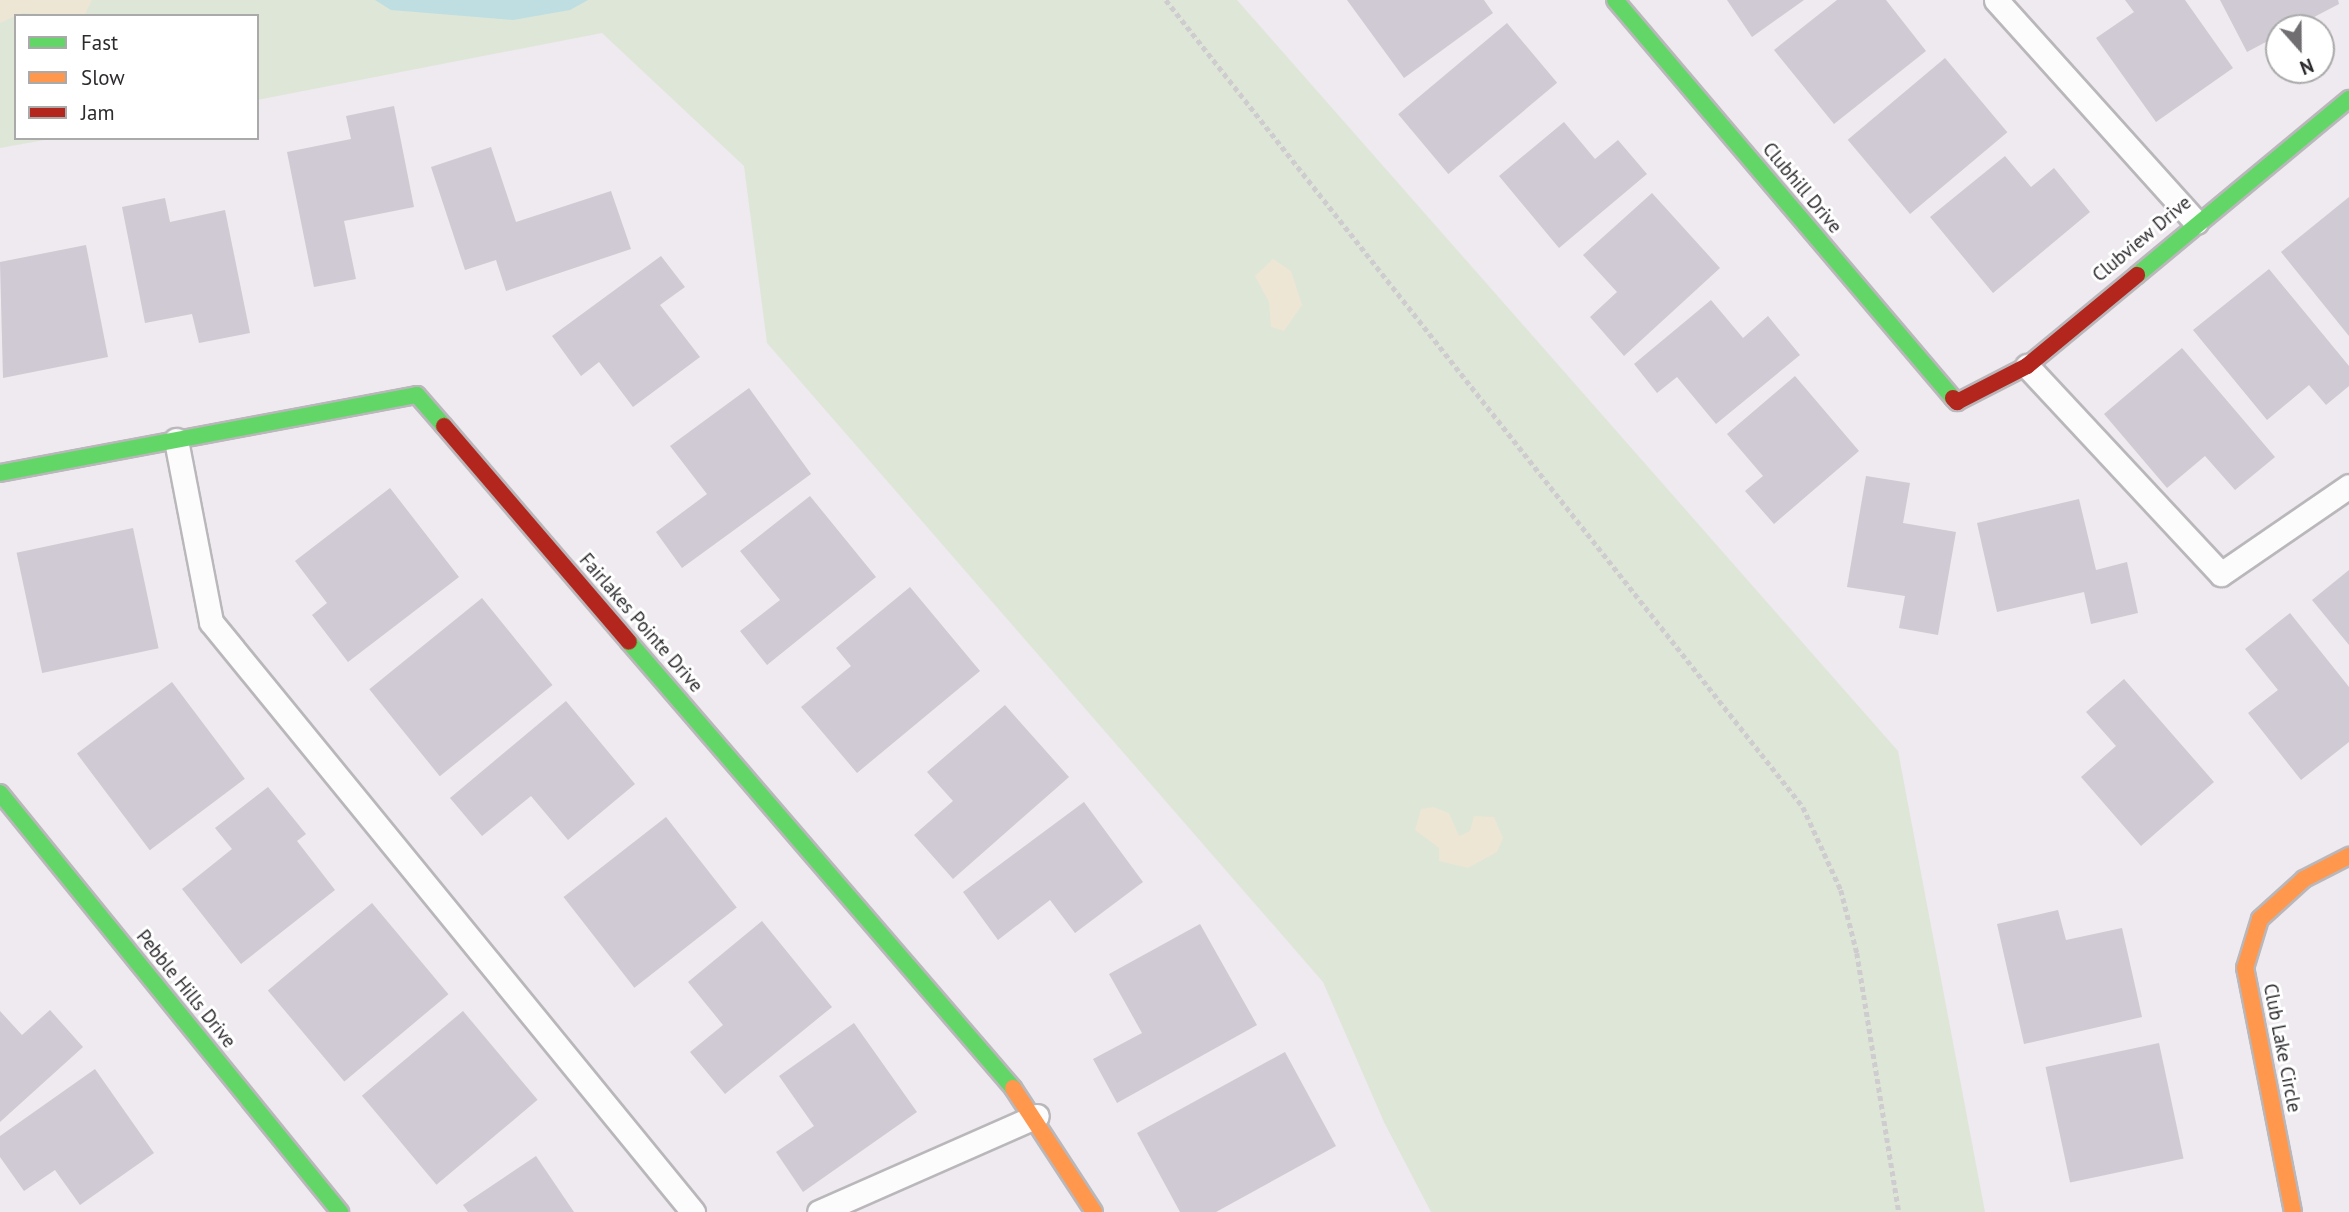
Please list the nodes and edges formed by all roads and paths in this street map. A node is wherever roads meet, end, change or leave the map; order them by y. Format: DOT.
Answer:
graph roads {
  1 [pos="1166,0"];
  2 [pos="1615,0"];
  3 [pos="1996,0"];
  4 [pos="2349,99"];
  5 [pos="2196,222"];
  6 [pos="2027,366"];
  7 [pos="1957,402"];
  8 [pos="176,440"];
  9 [pos="0,474"];
  10 [pos="2349,486"];
  11 [pos="0,793"];
  12 [pos="2349,856"];
  13 [pos="1037,1116"];
  14 [pos="340,1212"];
  15 [pos="693,1212"];
  16 [pos="819,1212"];
  17 [pos="1094,1212"];
  18 [pos="1899,1212"];
  19 [pos="2293,1212"];
  1 -- 18 [label="path"];
  2 -- 7 [label="street, Clubhill Drive"];
  3 -- 5 [label="lane"];
  4 -- 5 [label="street, Clubview Drive"];
  5 -- 6 [label="street, Clubview Drive"];
  6 -- 7 [label="street, Clubview Drive"];
  6 -- 10 [label="lane"];
  8 -- 9 [label="street, Fairlakes Pointe Drive"];
  8 -- 13 [label="street, Fairlakes Pointe Drive"];
  8 -- 15 [label="lane"];
  11 -- 14 [label="street, Pebble Hills Drive"];
  12 -- 19 [label="street, Club Lake Circle"];
  13 -- 16 [label="lane"];
  13 -- 17 [label="street, Fairlakes Pointe Drive"];
}
